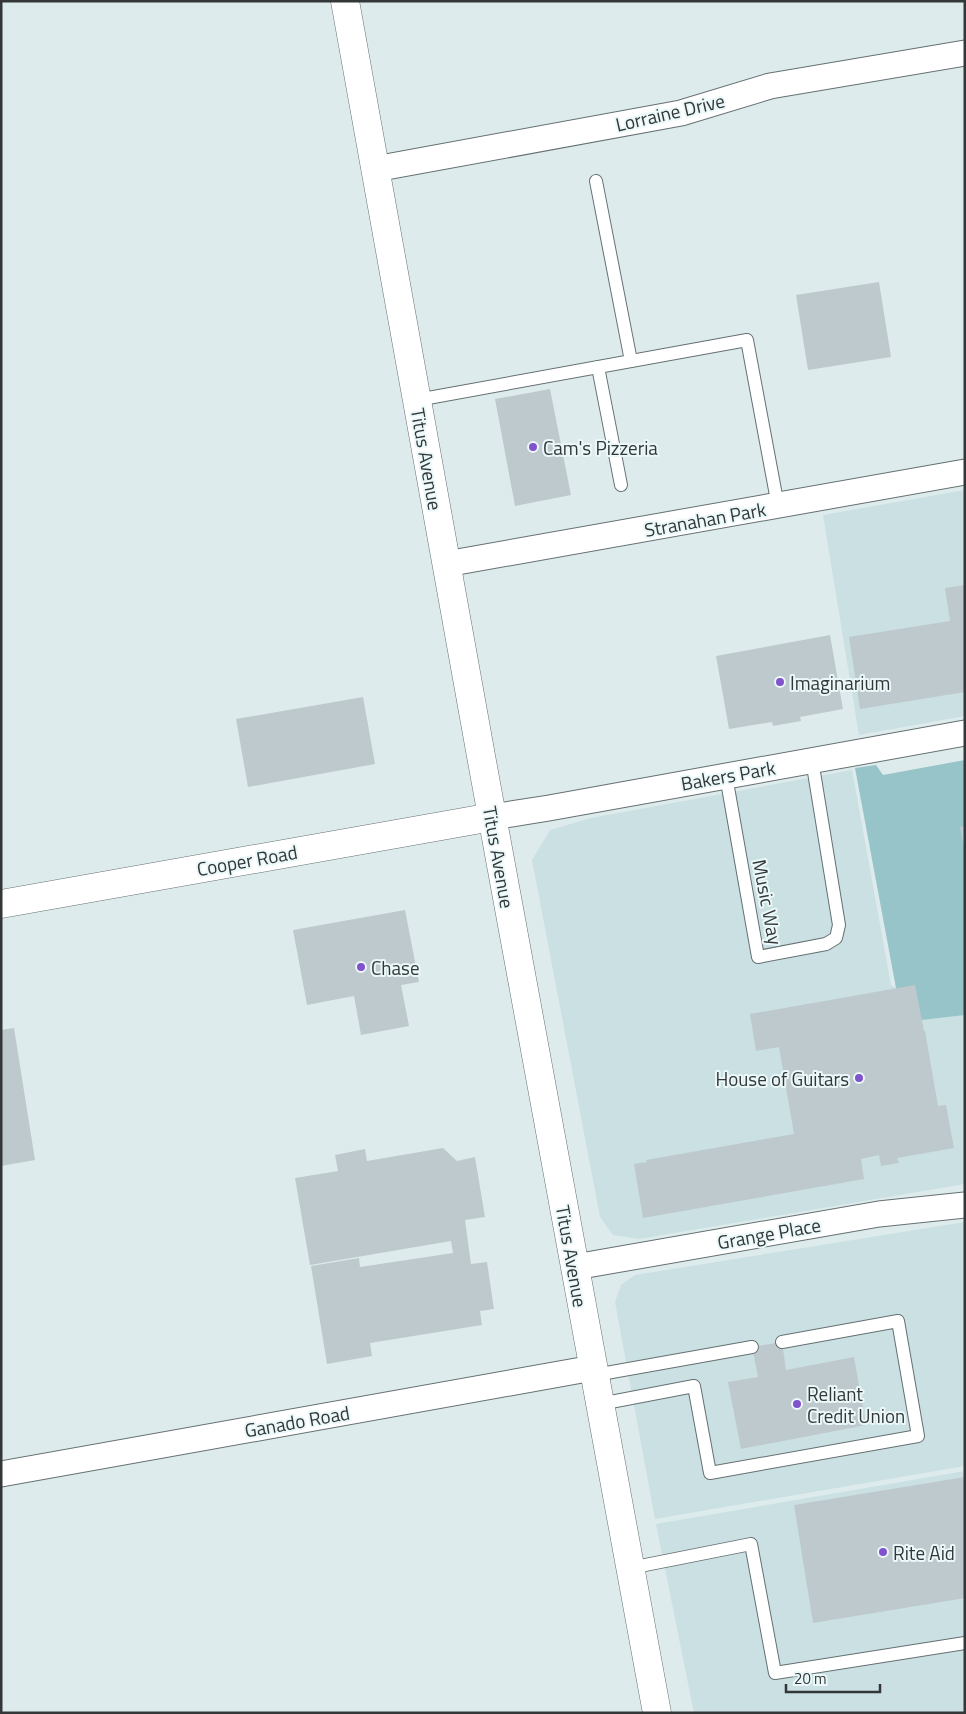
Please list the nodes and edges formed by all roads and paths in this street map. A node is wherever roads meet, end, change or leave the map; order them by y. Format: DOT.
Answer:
graph roads {
  1 [pos="345,1"];
  2 [pos="965,53"];
  3 [pos="375,169"];
  4 [pos="596,181"];
  5 [pos="631,361"];
  6 [pos="598,367"];
  7 [pos="417,400"];
  8 [pos="965,472"];
  9 [pos="621,485"];
  10 [pos="778,506"];
  11 [pos="446,564"];
  12 [pos="965,733"];
  13 [pos="812,760"];
  14 [pos="726,776"];
  15 [pos="492,817"];
  16 [pos="1,904"];
  17 [pos="965,1205"];
  18 [pos="575,1267"];
  19 [pos="782,1342"];
  20 [pos="752,1347"];
  21 [pos="594,1371"];
  22 [pos="600,1404"];
  23 [pos="1,1474"];
  24 [pos="630,1568"];
  25 [pos="965,1643"];
  26 [pos="657,1713"];
  1 -- 3 [label="main road, Titus Avenue"];
  2 -- 3 [label="street, Lorraine Drive"];
  3 -- 7 [label="main road, Titus Avenue"];
  4 -- 5 [label="lane"];
  5 -- 6 [label="lane"];
  5 -- 10 [label="lane"];
  6 -- 7 [label="lane"];
  6 -- 9 [label="lane"];
  7 -- 11 [label="main road, Titus Avenue"];
  8 -- 10 [label="street, Stranahan Park"];
  10 -- 11 [label="street, Stranahan Park"];
  11 -- 15 [label="main road, Titus Avenue"];
  12 -- 13 [label="street, Bakers Park"];
  13 -- 14 [label="street, Bakers Park"];
  13 -- 14 [label="lane, Music Way"];
  14 -- 15 [label="street, Bakers Park"];
  15 -- 16 [label="main road, Cooper Road"];
  15 -- 18 [label="main road, Titus Avenue"];
  17 -- 18 [label="street, Grange Place"];
  18 -- 21 [label="main road, Titus Avenue"];
  19 -- 22 [label="lane"];
  20 -- 21 [label="lane"];
  21 -- 22 [label="main road, Titus Avenue"];
  21 -- 23 [label="street, Ganado Road"];
  22 -- 24 [label="main road, Titus Avenue"];
  24 -- 25 [label="lane"];
  24 -- 26 [label="main road, Titus Avenue"];
}
